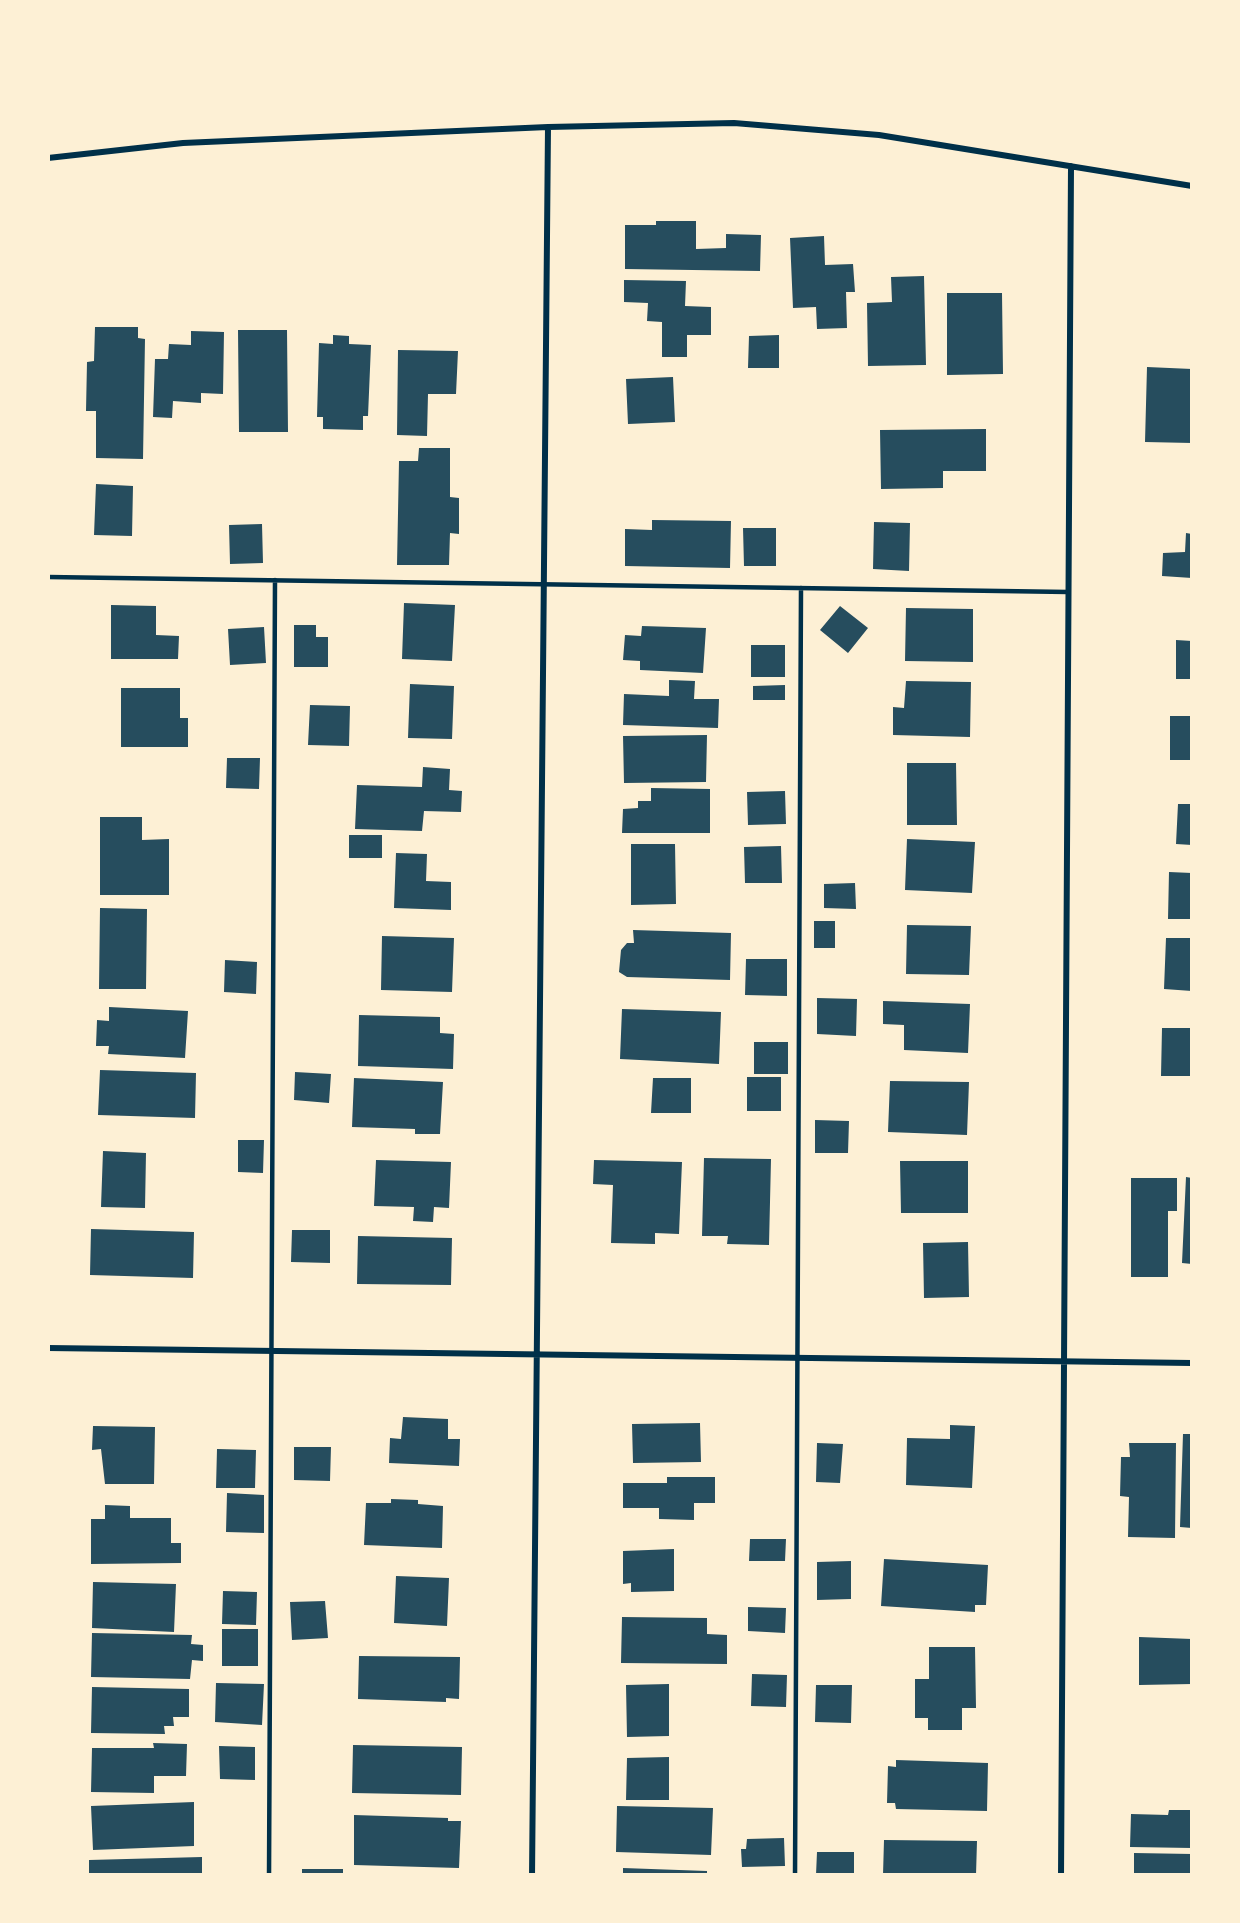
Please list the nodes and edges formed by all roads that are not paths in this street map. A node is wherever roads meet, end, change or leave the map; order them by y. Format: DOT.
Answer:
graph roads {
  1 [pos="548,128"];
  2 [pos="48,158"];
  3 [pos="1071,166"];
  4 [pos="1192,186"];
  5 [pos="48,577"];
  6 [pos="275,580"];
  7 [pos="543,584"];
  8 [pos="801,588"];
  9 [pos="1068,592"];
  10 [pos="48,1348"];
  11 [pos="272,1350"];
  12 [pos="535,1353"];
  13 [pos="798,1358"];
  14 [pos="1062,1362"];
  15 [pos="1192,1363"];
  16 [pos="269,1875"];
  17 [pos="532,1875"];
  18 [pos="795,1875"];
  19 [pos="1061,1875"];
  1 -- 2 [label="street"];
  1 -- 3 [label="street"];
  1 -- 7 [label="street"];
  3 -- 4 [label="street"];
  3 -- 9 [label="street"];
  5 -- 6 [label="lane"];
  6 -- 7 [label="lane"];
  6 -- 11 [label="lane"];
  7 -- 8 [label="lane"];
  7 -- 12 [label="street"];
  8 -- 9 [label="lane"];
  8 -- 13 [label="lane"];
  9 -- 14 [label="street"];
  10 -- 11 [label="street"];
  11 -- 12 [label="street"];
  11 -- 16 [label="lane"];
  12 -- 13 [label="street"];
  12 -- 17 [label="street"];
  13 -- 14 [label="street"];
  13 -- 18 [label="lane"];
  14 -- 15 [label="street"];
  14 -- 19 [label="street"];
}
